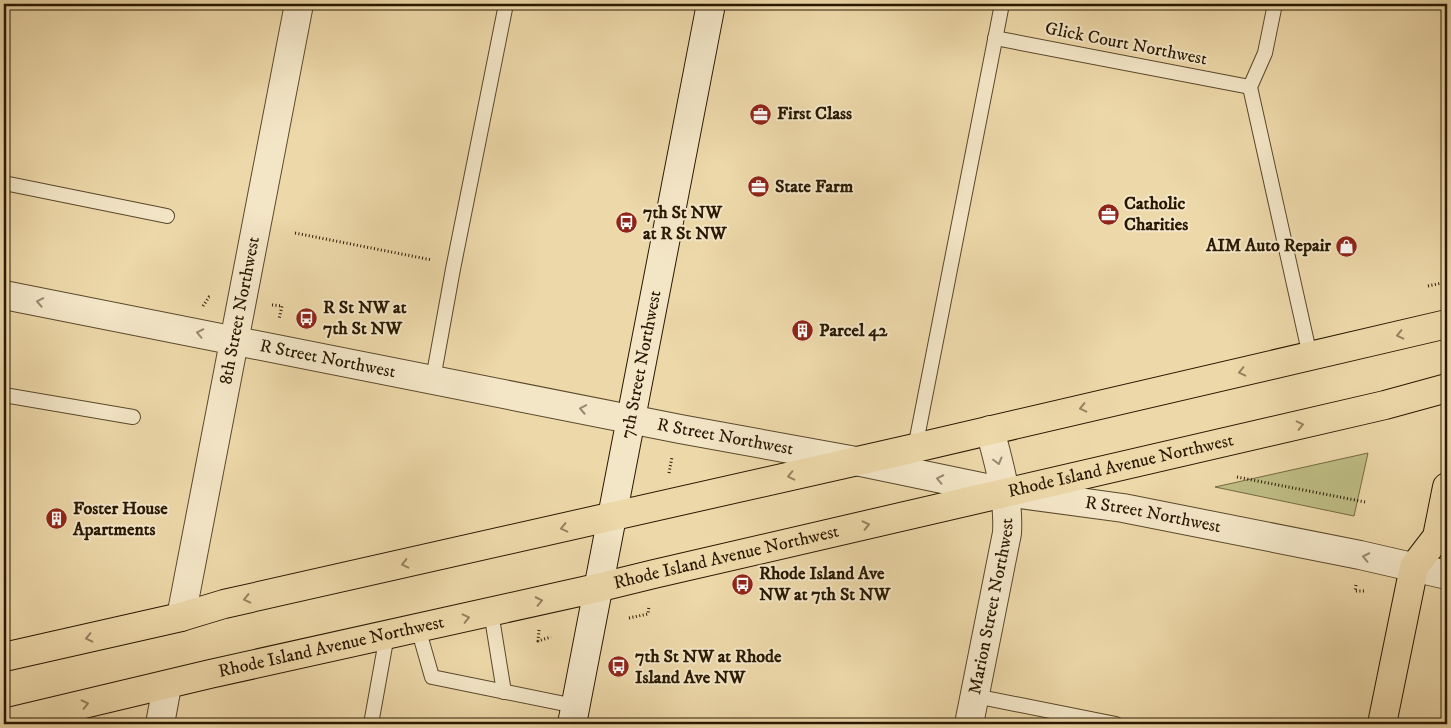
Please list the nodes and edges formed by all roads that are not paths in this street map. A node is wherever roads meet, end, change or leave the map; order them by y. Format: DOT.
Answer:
graph roads {
  1 [pos="299,4"];
  2 [pos="506,4"];
  3 [pos="711,4"];
  4 [pos="1002,4"];
  5 [pos="1275,4"];
  6 [pos="995,38"];
  7 [pos="1250,87"];
  8 [pos="4,183"];
  9 [pos="167,216"];
  10 [pos="4,295"];
  11 [pos="1447,324"];
  12 [pos="234,340"];
  13 [pos="1310,356"];
  14 [pos="434,380"];
  15 [pos="1447,388"];
  16 [pos="4,395"];
  17 [pos="133,416"];
  18 [pos="630,418"];
  19 [pos="990,430"];
  20 [pos="915,448"];
  21 [pos="856,461"];
  22 [pos="1447,487"];
  23 [pos="1005,492"];
  24 [pos="611,517"];
  25 [pos="1414,568"];
  26 [pos="1447,576"];
  27 [pos="597,588"];
  28 [pos="491,612"];
  29 [pos="181,617"];
  30 [pos="418,628"];
  31 [pos="388,635"];
  32 [pos="4,657"];
  33 [pos="167,686"];
  34 [pos="504,692"];
  35 [pos="975,696"];
  36 [pos="573,715"];
  37 [pos="4,723"];
  38 [pos="160,724"];
  39 [pos="371,724"];
  40 [pos="970,724"];
  41 [pos="1116,724"];
  42 [pos="1382,724"];
  1 -- 12 [label="street, 8th Street Northwest"];
  2 -- 14 [label="lane"];
  3 -- 18 [label="street, 7th Street Northwest"];
  4 -- 6 [label="lane"];
  5 -- 7 [label="lane"];
  6 -- 7 [label="lane, Glick Court Northwest"];
  6 -- 20 [label="lane"];
  7 -- 13 [label="lane"];
  8 -- 9 [label="lane"];
  12 -- 10 [label="street, R Street Northwest, one-way"];
  11 -- 13 [label="highway, one-way"];
  12 -- 14 [label="street, R Street Northwest"];
  12 -- 29 [label="street, 8th Street Northwest"];
  13 -- 19 [label="highway, one-way"];
  18 -- 14 [label="street, R Street Northwest, one-way"];
  23 -- 15 [label="highway, Rhode Island Avenue Northwest, one-way"];
  16 -- 17 [label="lane"];
  18 -- 21 [label="street, R Street Northwest"];
  18 -- 24 [label="street, 7th Street Northwest"];
  19 -- 20 [label="highway"];
  19 -- 23 [label="street, Marion Street Northwest, one-way"];
  20 -- 21 [label="highway"];
  23 -- 21 [label="street, R Street Northwest, one-way"];
  21 -- 24 [label="highway, one-way"];
  22 -- 25 [label="highway"];
  25 -- 23 [label="street, R Street Northwest, one-way"];
  27 -- 23 [label="highway, Rhode Island Avenue Northwest, one-way"];
  23 -- 35 [label="street, Marion Street Northwest"];
  24 -- 27 [label="street, 7th Street Northwest"];
  24 -- 29 [label="highway, one-way"];
  25 -- 26 [label="street, R Street Northwest"];
  25 -- 42 [label="highway"];
  28 -- 27 [label="highway, Rhode Island Avenue Northwest, one-way"];
  27 -- 36 [label="street, 7th Street Northwest"];
  30 -- 28 [label="highway, Rhode Island Avenue Northwest, one-way"];
  28 -- 34 [label="lane"];
  29 -- 32 [label="highway, one-way"];
  30 -- 31 [label="highway, Rhode Island Avenue Northwest"];
  30 -- 34 [label="lane"];
  31 -- 33 [label="highway, Rhode Island Avenue Northwest"];
  31 -- 39 [label="lane"];
  37 -- 33 [label="highway, Rhode Island Avenue Northwest, one-way"];
  33 -- 38 [label="street"];
  34 -- 36 [label="lane"];
  35 -- 40 [label="street, Marion Street Northwest"];
  35 -- 41 [label="lane"];
}
